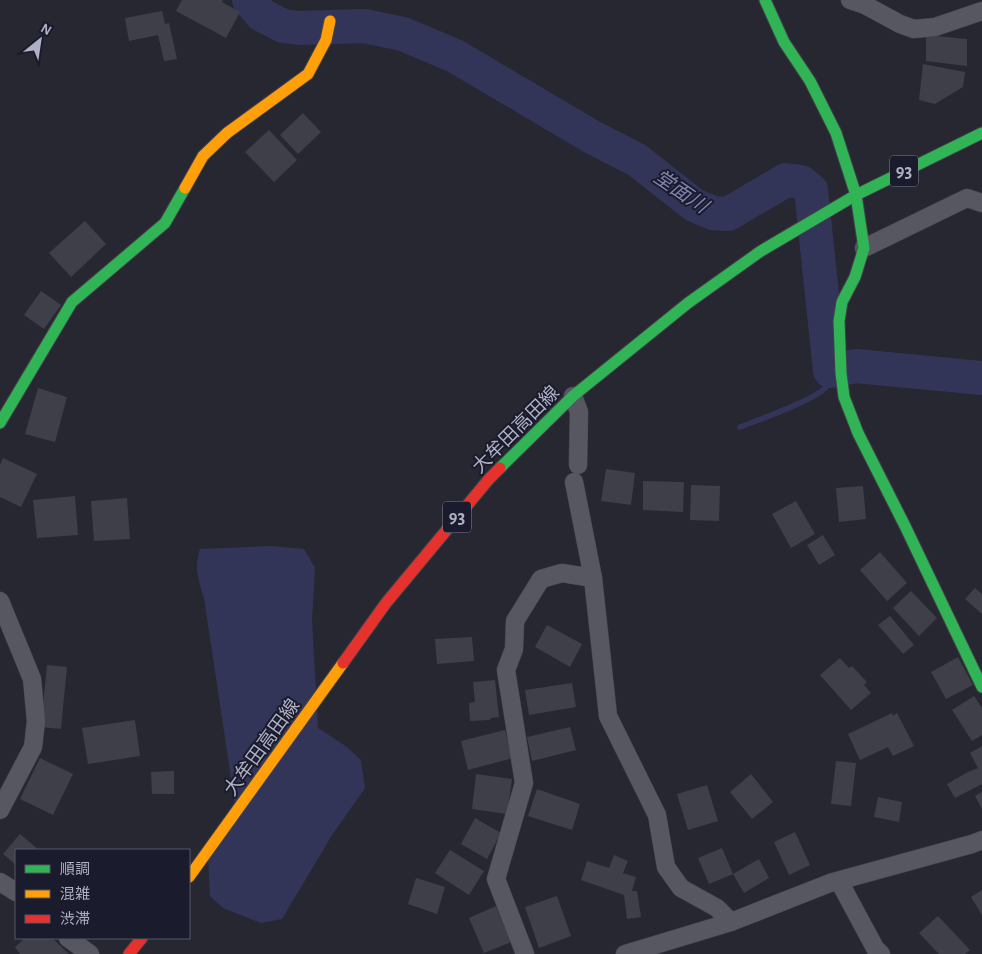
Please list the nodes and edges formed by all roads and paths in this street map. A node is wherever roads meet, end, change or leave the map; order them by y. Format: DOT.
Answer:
graph roads {
  1 [pos="765,0"];
  2 [pos="850,0"];
  3 [pos="982,11"];
  4 [pos="330,21"];
  5 [pos="982,133"];
  6 [pos="856,195"];
  7 [pos="982,203"];
  8 [pos="864,248"];
  9 [pos="573,396"];
  10 [pos="0,423"];
  11 [pos="593,578"];
  12 [pos="0,601"];
  13 [pos="982,687"];
  14 [pos="0,810"];
  15 [pos="982,840"];
  16 [pos="190,876"];
  17 [pos="839,881"];
  18 [pos="0,882"];
  19 [pos="15,891"];
  20 [pos="731,922"];
  21 [pos="69,939"];
  22 [pos="141,939"];
  23 [pos="90,954"];
  24 [pos="129,954"];
  25 [pos="525,954"];
  26 [pos="625,954"];
  27 [pos="881,954"];
  1 -- 6 [label="street"];
  2 -- 3 [label="street"];
  4 -- 10 [label="street"];
  5 -- 6 [label="street, 大牟田高田線 / 93"];
  6 -- 8 [label="street"];
  6 -- 9 [label="street, 大牟田高田線 / 93"];
  7 -- 8 [label="street"];
  8 -- 13 [label="street"];
  9 -- 11 [label="street"];
  9 -- 16 [label="street, 大牟田高田線 / 93"];
  11 -- 20 [label="street"];
  11 -- 25 [label="street"];
  12 -- 14 [label="street"];
  15 -- 17 [label="street"];
  17 -- 20 [label="street"];
  17 -- 27 [label="street"];
  18 -- 19 [label="street"];
  20 -- 26 [label="street"];
  21 -- 23 [label="street"];
  22 -- 24 [label="street"];
}
